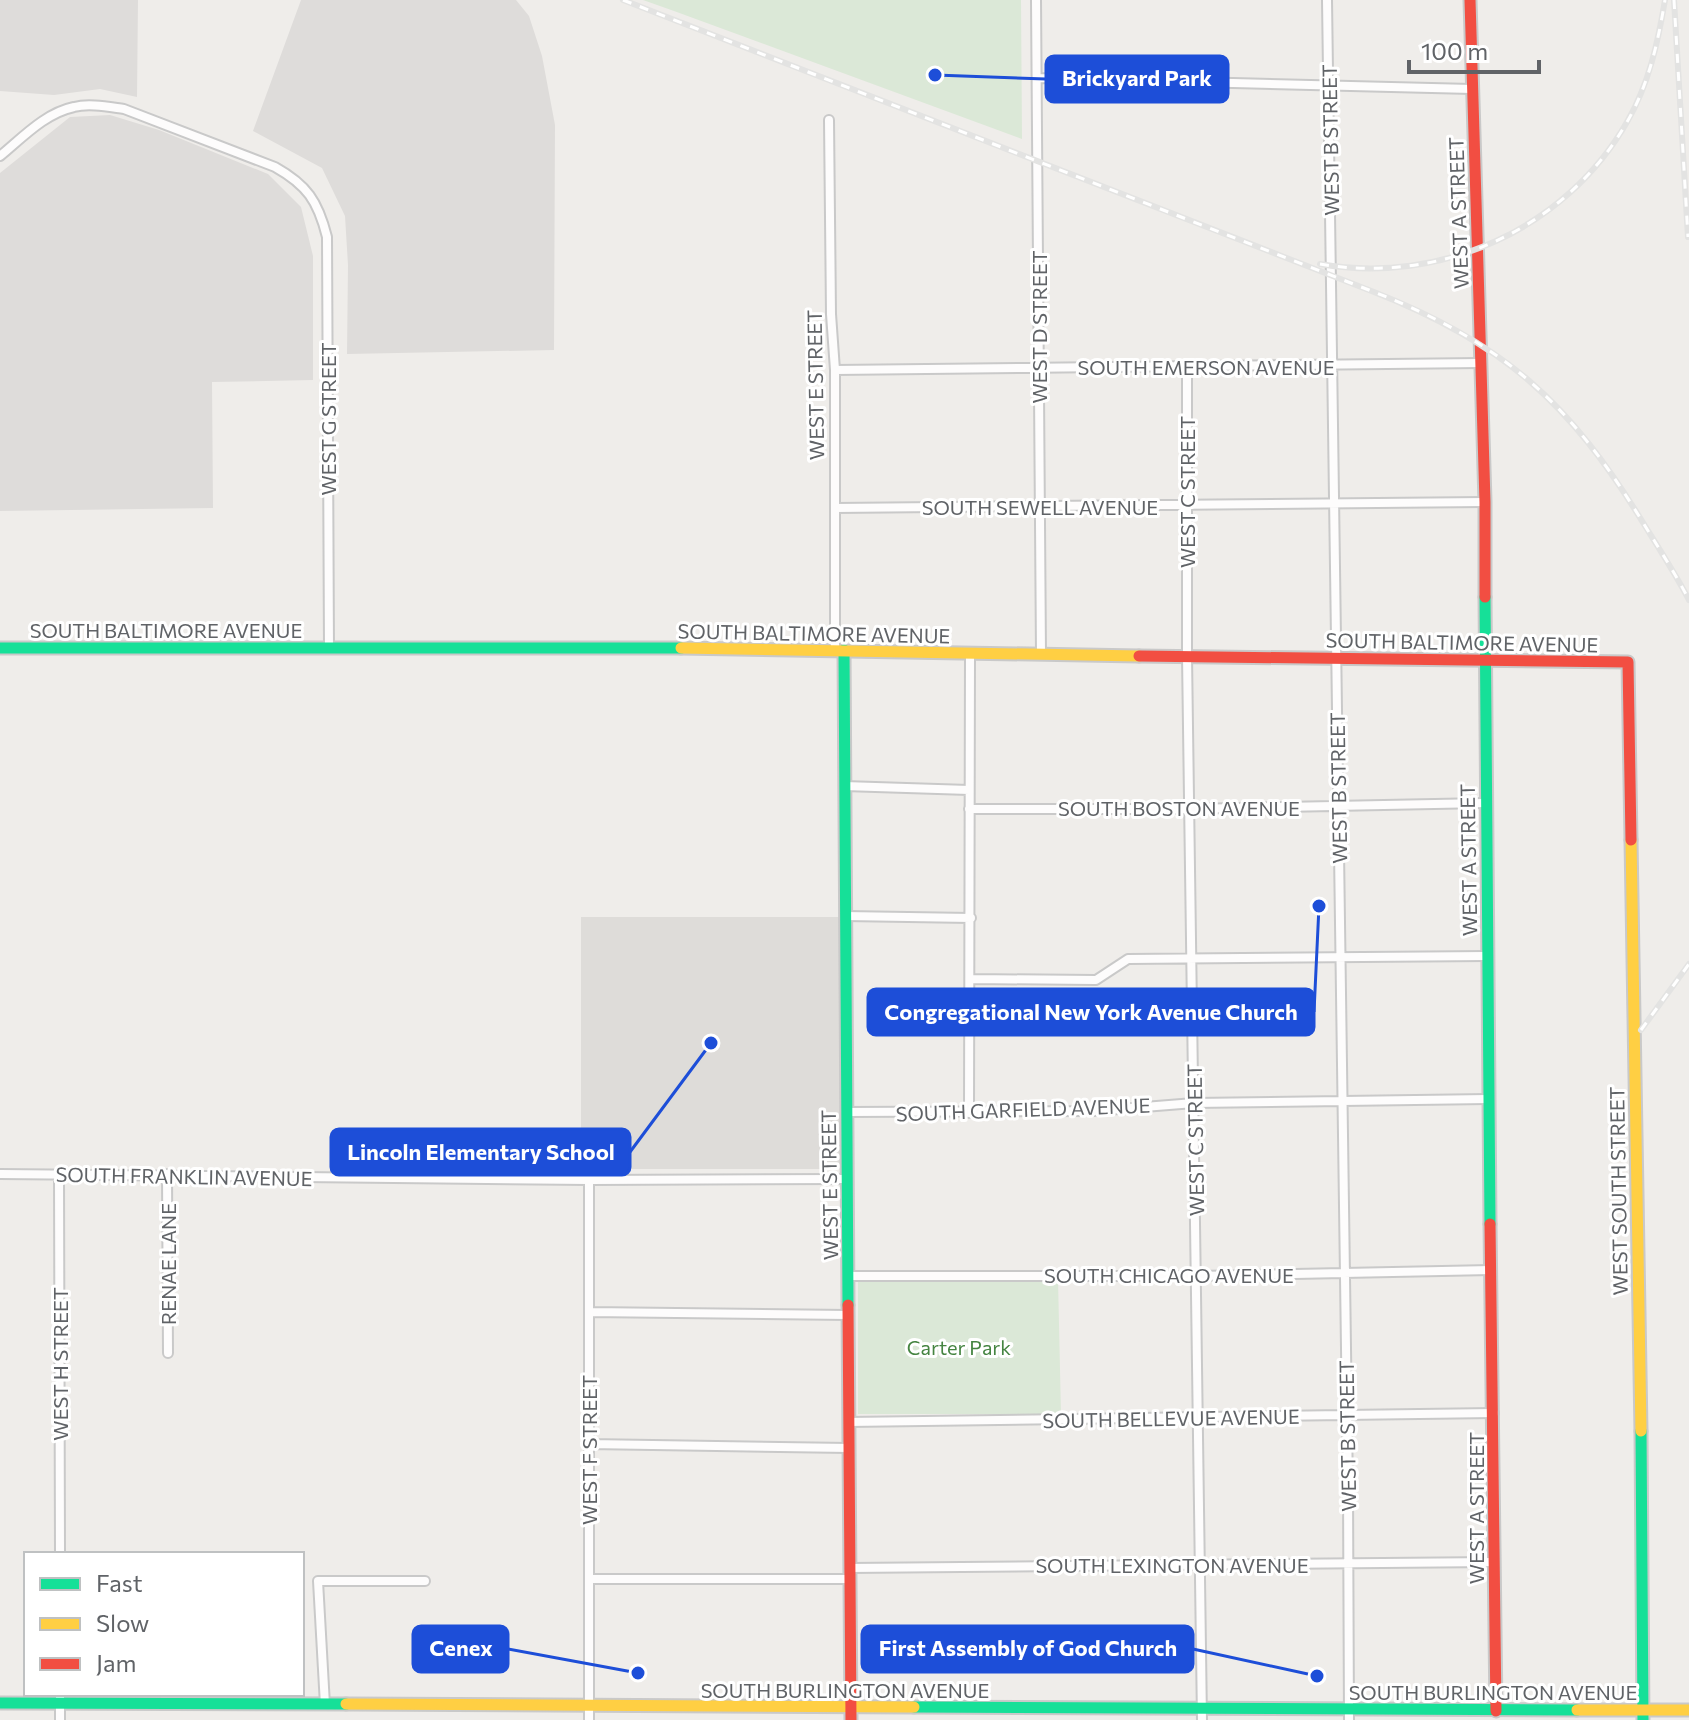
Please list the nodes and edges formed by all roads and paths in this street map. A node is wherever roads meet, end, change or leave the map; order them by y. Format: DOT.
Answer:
graph roads {
  1 [pos="1036,0"];
  2 [pos="1327,0"];
  3 [pos="1470,0"];
  4 [pos="1037,78"];
  5 [pos="1329,86"];
  6 [pos="1472,89"];
  7 [pos="829,120"];
  8 [pos="0,156"];
  9 [pos="1481,363"];
  10 [pos="1187,367"];
  11 [pos="1334,367"];
  12 [pos="1038,368"];
  13 [pos="835,370"];
  14 [pos="1485,502"];
  15 [pos="1335,505"];
  16 [pos="1041,507"];
  17 [pos="1187,507"];
  18 [pos="835,508"];
  19 [pos="0,648"];
  20 [pos="329,649"];
  21 [pos="840,650"];
  22 [pos="970,654"];
  23 [pos="1041,654"];
  24 [pos="1187,656"];
  25 [pos="1336,658"];
  26 [pos="1486,660"];
  27 [pos="1628,662"];
  28 [pos="844,786"];
  29 [pos="969,790"];
  30 [pos="1485,803"];
  31 [pos="1338,806"];
  32 [pos="969,809"];
  33 [pos="1190,809"];
  34 [pos="845,916"];
  35 [pos="971,918"];
  36 [pos="1339,956"];
  37 [pos="1487,956"];
  38 [pos="1192,957"];
  39 [pos="971,979"];
  40 [pos="1488,1099"];
  41 [pos="1342,1102"];
  42 [pos="1194,1103"];
  43 [pos="846,1112"];
  44 [pos="969,1113"];
  45 [pos="0,1174"];
  46 [pos="59,1174"];
  47 [pos="167,1174"];
  48 [pos="847,1179"];
  49 [pos="589,1180"];
  50 [pos="1491,1270"];
  51 [pos="1345,1273"];
  52 [pos="848,1276"];
  53 [pos="1197,1276"];
  54 [pos="589,1312"];
  55 [pos="848,1315"];
  56 [pos="168,1353"];
  57 [pos="1494,1413"];
  58 [pos="1347,1416"];
  59 [pos="1198,1419"];
  60 [pos="848,1422"];
  61 [pos="589,1444"];
  62 [pos="849,1448"];
  63 [pos="60,1552"];
  64 [pos="1495,1562"];
  65 [pos="1348,1564"];
  66 [pos="1199,1565"];
  67 [pos="849,1573"];
  68 [pos="589,1579"];
  69 [pos="425,1581"];
  70 [pos="60,1699"];
  71 [pos="0,1703"];
  72 [pos="325,1705"];
  73 [pos="589,1706"];
  74 [pos="1689,1710"];
  75 [pos="851,1714"];
  76 [pos="1056,1715"];
  77 [pos="1202,1715"];
  78 [pos="1349,1715"];
  79 [pos="1496,1715"];
  80 [pos="1643,1715"];
  81 [pos="60,1720"];
  82 [pos="589,1720"];
  1 -- 4 [label="street, WEST D STREET"];
  2 -- 5 [label="street, WEST B STREET"];
  3 -- 6 [label="main road, WEST A STREET"];
  4 -- 5 [label="street"];
  4 -- 12 [label="street, WEST D STREET"];
  5 -- 6 [label="street"];
  5 -- 11 [label="street, WEST B STREET"];
  6 -- 9 [label="main road, WEST A STREET"];
  7 -- 13 [label="street, WEST E STREET"];
  8 -- 20 [label="street, WEST G STREET"];
  9 -- 11 [label="street, SOUTH EMERSON AVENUE"];
  9 -- 14 [label="main road, WEST A STREET"];
  10 -- 11 [label="street, SOUTH EMERSON AVENUE"];
  10 -- 12 [label="street, SOUTH EMERSON AVENUE"];
  10 -- 17 [label="street, WEST C STREET"];
  11 -- 15 [label="street, WEST B STREET"];
  12 -- 13 [label="street, SOUTH EMERSON AVENUE"];
  12 -- 16 [label="street, WEST D STREET"];
  13 -- 18 [label="street, WEST E STREET"];
  14 -- 15 [label="street, SOUTH SEWELL AVENUE"];
  14 -- 26 [label="main road, WEST A STREET"];
  15 -- 17 [label="street, SOUTH SEWELL AVENUE"];
  15 -- 25 [label="street, WEST B STREET"];
  16 -- 17 [label="street, SOUTH SEWELL AVENUE"];
  16 -- 18 [label="street, SOUTH SEWELL AVENUE"];
  16 -- 23 [label="street, WEST D STREET"];
  17 -- 24 [label="street, WEST C STREET"];
  18 -- 21 [label="street, WEST E STREET"];
  19 -- 20 [label="main road, SOUTH BALTIMORE AVENUE"];
  20 -- 21 [label="main road, SOUTH BALTIMORE AVENUE"];
  21 -- 22 [label="main road, SOUTH BALTIMORE AVENUE"];
  21 -- 28 [label="main road, WEST E STREET"];
  22 -- 23 [label="main road, SOUTH BALTIMORE AVENUE"];
  22 -- 29 [label="street"];
  23 -- 24 [label="main road, SOUTH BALTIMORE AVENUE"];
  24 -- 25 [label="main road, SOUTH BALTIMORE AVENUE"];
  24 -- 33 [label="street, WEST C STREET"];
  25 -- 26 [label="main road, SOUTH BALTIMORE AVENUE"];
  25 -- 31 [label="street, WEST B STREET"];
  26 -- 27 [label="main road, SOUTH BALTIMORE AVENUE"];
  26 -- 30 [label="main road, WEST A STREET"];
  27 -- 80 [label="main road, WEST SOUTH STREET"];
  28 -- 29 [label="street"];
  28 -- 34 [label="main road, WEST E STREET"];
  29 -- 32 [label="street"];
  30 -- 31 [label="street, SOUTH BOSTON AVENUE"];
  30 -- 37 [label="main road, WEST A STREET"];
  31 -- 33 [label="street, SOUTH BOSTON AVENUE"];
  31 -- 36 [label="street, WEST B STREET"];
  32 -- 33 [label="street, SOUTH BOSTON AVENUE"];
  32 -- 35 [label="street"];
  33 -- 38 [label="street, WEST C STREET"];
  34 -- 35 [label="street"];
  34 -- 43 [label="main road, WEST E STREET"];
  35 -- 39 [label="street"];
  36 -- 37 [label="street"];
  36 -- 38 [label="street"];
  36 -- 41 [label="street, WEST B STREET"];
  37 -- 40 [label="main road, WEST A STREET"];
  38 -- 39 [label="street"];
  38 -- 42 [label="street, WEST C STREET"];
  39 -- 44 [label="street"];
  40 -- 41 [label="street, SOUTH GARFIELD AVENUE"];
  40 -- 50 [label="main road, WEST A STREET"];
  41 -- 42 [label="street, SOUTH GARFIELD AVENUE"];
  41 -- 51 [label="street, WEST B STREET"];
  42 -- 44 [label="street, SOUTH GARFIELD AVENUE"];
  42 -- 53 [label="street, WEST C STREET"];
  43 -- 44 [label="street, SOUTH GARFIELD AVENUE"];
  43 -- 48 [label="main road, WEST E STREET"];
  45 -- 46 [label="street, SOUTH FRANKLIN AVENUE"];
  46 -- 47 [label="street, SOUTH FRANKLIN AVENUE"];
  46 -- 63 [label="street, WEST H STREET"];
  47 -- 49 [label="street, SOUTH FRANKLIN AVENUE"];
  47 -- 56 [label="street, RENAE LANE"];
  48 -- 49 [label="street, SOUTH FRANKLIN AVENUE"];
  48 -- 52 [label="main road, WEST E STREET"];
  49 -- 54 [label="street, WEST F STREET"];
  50 -- 51 [label="street, SOUTH CHICAGO AVENUE"];
  50 -- 57 [label="main road, WEST A STREET"];
  51 -- 53 [label="street, SOUTH CHICAGO AVENUE"];
  51 -- 58 [label="street, WEST B STREET"];
  52 -- 53 [label="street, SOUTH CHICAGO AVENUE"];
  52 -- 55 [label="main road, WEST E STREET"];
  53 -- 59 [label="street, WEST C STREET"];
  54 -- 55 [label="street"];
  54 -- 61 [label="street, WEST F STREET"];
  55 -- 60 [label="main road, WEST E STREET"];
  57 -- 58 [label="street, SOUTH BELLEVUE AVENUE"];
  57 -- 64 [label="main road, WEST A STREET"];
  58 -- 59 [label="street, SOUTH BELLEVUE AVENUE"];
  58 -- 65 [label="street, WEST B STREET"];
  59 -- 60 [label="street, SOUTH BELLEVUE AVENUE"];
  59 -- 66 [label="street, WEST C STREET"];
  60 -- 62 [label="main road, WEST E STREET"];
  61 -- 62 [label="street"];
  61 -- 68 [label="street, WEST F STREET"];
  62 -- 67 [label="main road, WEST E STREET"];
  64 -- 65 [label="street, SOUTH LEXINGTON AVENUE"];
  64 -- 79 [label="main road, WEST A STREET"];
  65 -- 66 [label="street, SOUTH LEXINGTON AVENUE"];
  65 -- 78 [label="street, WEST B STREET"];
  66 -- 67 [label="street, SOUTH LEXINGTON AVENUE"];
  66 -- 77 [label="street, WEST C STREET"];
  67 -- 68 [label="street, SOUTH LEXINGTON AVENUE"];
  67 -- 75 [label="main road, WEST E STREET"];
  68 -- 73 [label="street, WEST F STREET"];
  69 -- 72 [label="street"];
  70 -- 71 [label="main road, SOUTH BURLINGTON AVENUE"];
  70 -- 72 [label="main road, SOUTH BURLINGTON AVENUE"];
  70 -- 81 [label="street"];
  72 -- 73 [label="main road, SOUTH BURLINGTON AVENUE"];
  73 -- 75 [label="main road, SOUTH BURLINGTON AVENUE"];
  73 -- 82 [label="street, WEST F STREET"];
  74 -- 80 [label="main road, SOUTH BURLINGTON AVENUE"];
  75 -- 76 [label="main road, SOUTH BURLINGTON AVENUE"];
  76 -- 77 [label="main road, SOUTH BURLINGTON AVENUE"];
  77 -- 78 [label="main road, SOUTH BURLINGTON AVENUE"];
  78 -- 79 [label="main road, SOUTH BURLINGTON AVENUE"];
  79 -- 80 [label="main road, SOUTH BURLINGTON AVENUE"];
}
